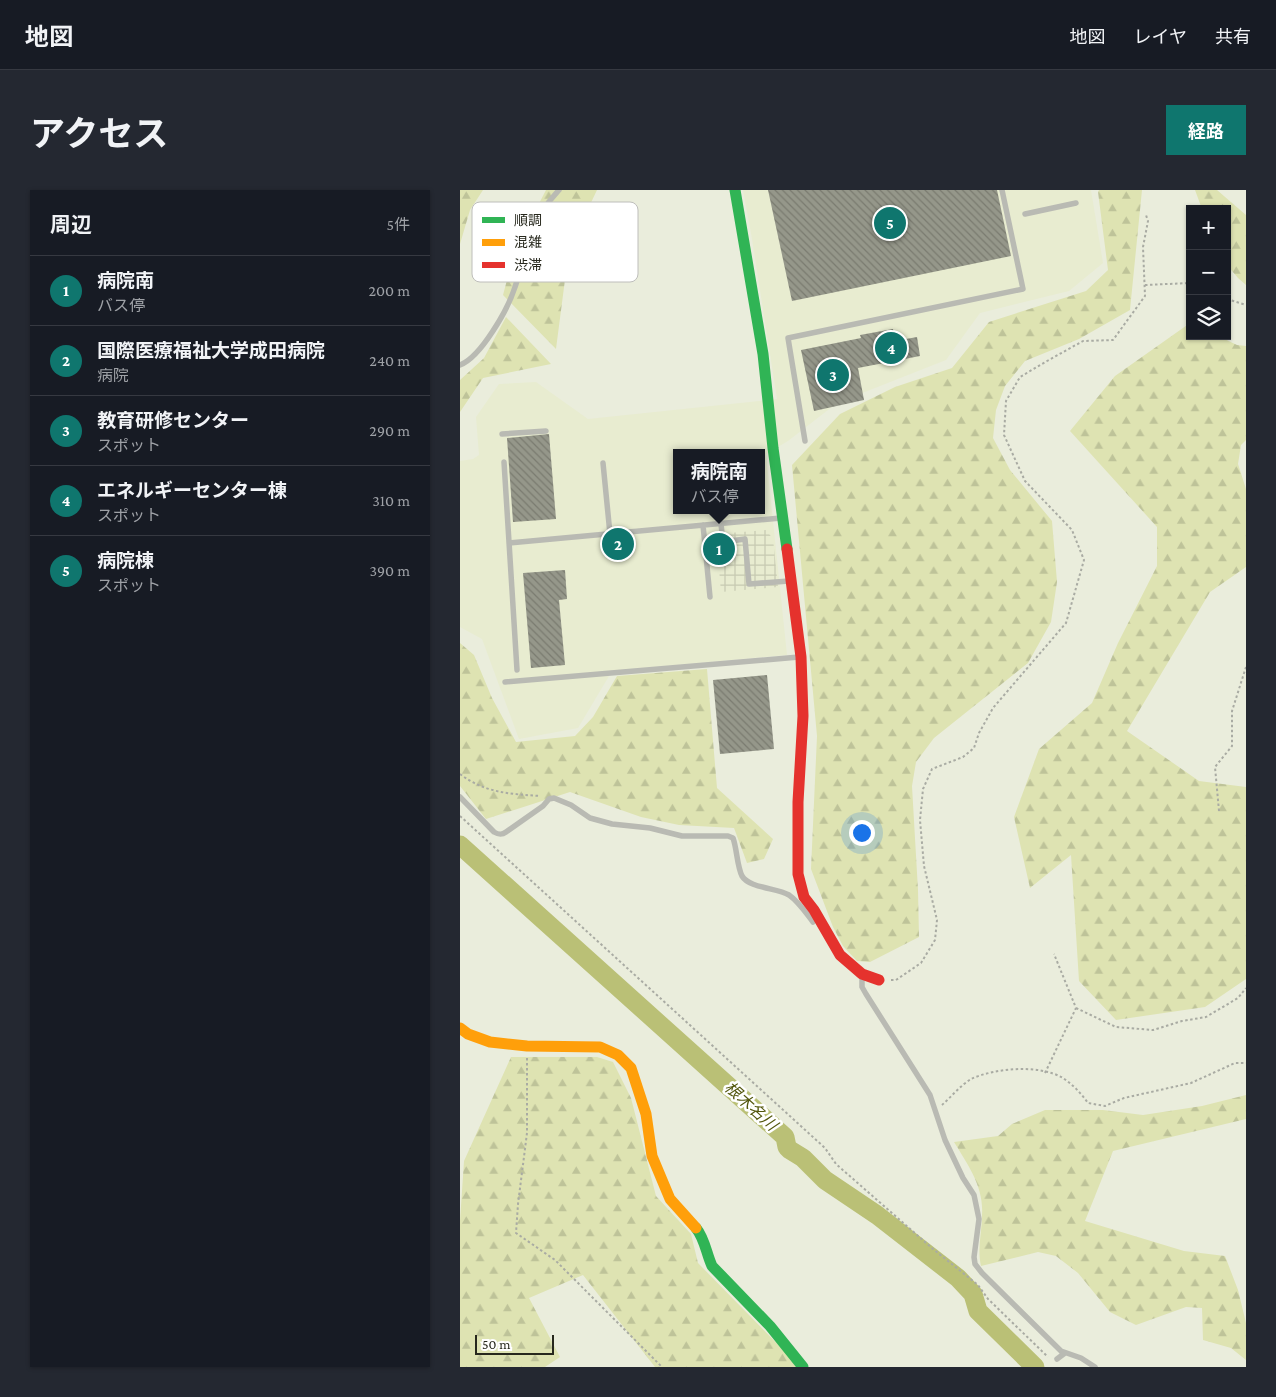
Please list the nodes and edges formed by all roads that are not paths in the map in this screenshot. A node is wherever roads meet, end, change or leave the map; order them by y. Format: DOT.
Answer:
graph roads {
  1 [pos="559,190"];
  2 [pos="735,190"];
  3 [pos="1002,190"];
  4 [pos="549,202"];
  5 [pos="1076,203"];
  6 [pos="1025,214"];
  7 [pos="516,282"];
  8 [pos="460,365"];
  9 [pos="546,431"];
  10 [pos="502,434"];
  11 [pos="805,441"];
  12 [pos="504,462"];
  13 [pos="603,463"];
  14 [pos="783,518"];
  15 [pos="721,524"];
  16 [pos="703,525"];
  17 [pos="610,534"];
  18 [pos="509,543"];
  19 [pos="791,580"];
  20 [pos="710,597"];
  21 [pos="802,657"];
  22 [pos="517,670"];
  23 [pos="505,682"];
  24 [pos="460,797"];
  25 [pos="840,955"];
  26 [pos="862,974"];
  27 [pos="879,980"];
  28 [pos="460,1028"];
  29 [pos="803,1367"];
  30 [pos="1095,1367"];
  1 -- 4 [label="lane"];
  2 -- 14 [label="street"];
  3 -- 11 [label="lane"];
  5 -- 6 [label="lane"];
  7 -- 8 [label="lane"];
  9 -- 10 [label="lane"];
  12 -- 18 [label="lane"];
  13 -- 17 [label="lane"];
  14 -- 15 [label="lane"];
  14 -- 19 [label="street"];
  15 -- 16 [label="lane"];
  15 -- 19 [label="lane"];
  16 -- 17 [label="lane"];
  16 -- 20 [label="lane"];
  17 -- 18 [label="lane"];
  18 -- 22 [label="lane"];
  19 -- 21 [label="street"];
  21 -- 23 [label="lane"];
  21 -- 25 [label="street"];
  24 -- 25 [label="lane"];
  25 -- 26 [label="street"];
  26 -- 27 [label="street"];
  26 -- 30 [label="lane"];
  28 -- 29 [label="street"];
}
